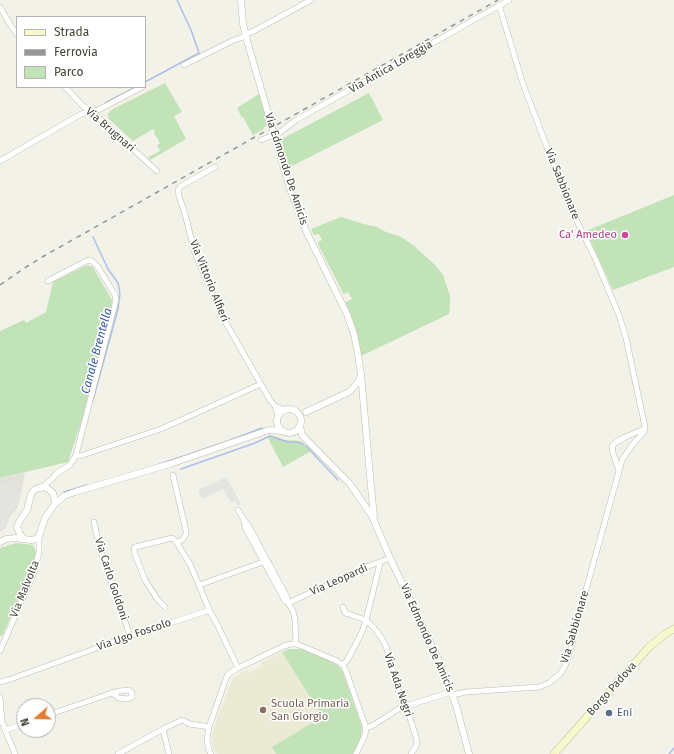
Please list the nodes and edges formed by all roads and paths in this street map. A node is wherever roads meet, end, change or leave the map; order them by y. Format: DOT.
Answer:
graph roads {
  1 [pos="240,0"];
  2 [pos="311,0"];
  3 [pos="509,0"];
  4 [pos="499,5"];
  5 [pos="0,8"];
  6 [pos="16,33"];
  7 [pos="246,35"];
  8 [pos="184,65"];
  9 [pos="66,88"];
  10 [pos="141,88"];
  11 [pos="91,111"];
  12 [pos="275,135"];
  13 [pos="261,140"];
  14 [pos="0,161"];
  15 [pos="216,167"];
  16 [pos="157,171"];
  17 [pos="48,281"];
  18 [pos="360,366"];
  19 [pos="261,384"];
  20 [pos="350,391"];
  21 [pos="333,399"];
  22 [pos="364,399"];
  23 [pos="275,406"];
  24 [pos="285,410"];
  25 [pos="296,412"];
  26 [pos="306,412"];
  27 [pos="277,418"];
  28 [pos="301,424"];
  29 [pos="644,429"];
  30 [pos="269,430"];
  31 [pos="281,431"];
  32 [pos="291,433"];
  33 [pos="302,435"];
  34 [pos="76,455"];
  35 [pos="619,471"];
  36 [pos="173,475"];
  37 [pos="51,480"];
  38 [pos="371,487"];
  39 [pos="41,488"];
  40 [pos="53,493"];
  41 [pos="64,496"];
  42 [pos="359,496"];
  43 [pos="54,505"];
  44 [pos="238,510"];
  45 [pos="94,522"];
  46 [pos="376,525"];
  47 [pos="17,528"];
  48 [pos="39,536"];
  49 [pos="26,539"];
  50 [pos="3,540"];
  51 [pos="177,543"];
  52 [pos="39,549"];
  53 [pos="390,558"];
  54 [pos="266,561"];
  55 [pos="380,562"];
  56 [pos="200,585"];
  57 [pos="288,603"];
  58 [pos="165,607"];
  59 [pos="343,607"];
  60 [pos="210,612"];
  61 [pos="366,620"];
  62 [pos="674,629"];
  63 [pos="130,636"];
  64 [pos="296,644"];
  65 [pos="0,651"];
  66 [pos="343,665"];
  67 [pos="238,668"];
  68 [pos="0,682"];
  69 [pos="452,693"];
  70 [pos="112,694"];
  71 [pos="0,697"];
  72 [pos="406,706"];
  73 [pos="56,712"];
  74 [pos="16,726"];
  75 [pos="209,726"];
  76 [pos="3,728"];
  77 [pos="365,728"];
  78 [pos="163,729"];
  79 [pos="15,754"];
  80 [pos="118,754"];
  81 [pos="169,754"];
  82 [pos="211,754"];
  83 [pos="356,754"];
  84 [pos="412,754"];
  85 [pos="469,754"];
  86 [pos="554,754"];
  1 -- 7 [label="street, Via Edmondo De Amicis"];
  2 -- 7 [label="street"];
  3 -- 4 [label="street, Via Antica Loreggia"];
  4 -- 12 [label="street, Via Antica Loreggia"];
  4 -- 29 [label="street, Via Sabbionare"];
  5 -- 6 [label="street"];
  7 -- 8 [label="street"];
  7 -- 12 [label="street, Via Edmondo De Amicis"];
  9 -- 11 [label="street, Via Brugnari"];
  10 -- 11 [label="street"];
  11 -- 14 [label="street"];
  11 -- 16 [label="street, Via Brugnari"];
  12 -- 13 [label="street"];
  12 -- 18 [label="street, Via Edmondo De Amicis"];
  15 -- 19 [label="street, Via Vittorio Alfieri"];
  17 -- 34 [label="street"];
  18 -- 20 [label="street"];
  18 -- 21 [label="street"];
  18 -- 22 [label="street, Via Edmondo De Amicis"];
  19 -- 23 [label="street, Via Vittorio Alfieri"];
  19 -- 34 [label="street"];
  20 -- 21 [label="street"];
  20 -- 22 [label="street"];
  21 -- 26 [label="street"];
  22 -- 38 [label="street, Via Edmondo De Amicis"];
  23 -- 24 [label="street"];
  23 -- 27 [label="street, Via Vittorio Alfieri"];
  24 -- 25 [label="street"];
  24 -- 27 [label="street"];
  25 -- 26 [label="street"];
  25 -- 28 [label="street"];
  26 -- 28 [label="street"];
  27 -- 30 [label="street"];
  27 -- 31 [label="street"];
  28 -- 32 [label="street"];
  28 -- 33 [label="street"];
  29 -- 35 [label="street, Via Sabbionare"];
  29 -- 35 [label="street"];
  30 -- 31 [label="street"];
  30 -- 41 [label="street"];
  31 -- 32 [label="street"];
  32 -- 33 [label="street"];
  33 -- 42 [label="street"];
  34 -- 37 [label="street"];
  35 -- 69 [label="street, Via Sabbionare"];
  36 -- 51 [label="street"];
  37 -- 39 [label="street"];
  37 -- 40 [label="street"];
  38 -- 42 [label="street"];
  38 -- 46 [label="street, Via Edmondo De Amicis"];
  39 -- 40 [label="street"];
  39 -- 47 [label="street"];
  40 -- 41 [label="street"];
  40 -- 43 [label="street"];
  41 -- 43 [label="street"];
  42 -- 46 [label="street, Via Edmondo De Amicis"];
  43 -- 48 [label="street"];
  44 -- 54 [label="street"];
  45 -- 63 [label="street, Via Carlo Goldoni"];
  46 -- 53 [label="street, Via Edmondo De Amicis"];
  47 -- 49 [label="street"];
  47 -- 50 [label="street"];
  48 -- 49 [label="street"];
  48 -- 52 [label="street, Via Malvolta"];
  49 -- 50 [label="street"];
  49 -- 52 [label="street, Via Malvolta"];
  51 -- 56 [label="street"];
  51 -- 58 [label="street"];
  52 -- 65 [label="street, Via Malvolta"];
  53 -- 55 [label="street, Via Leopardi"];
  53 -- 69 [label="street, Via Edmondo De Amicis"];
  54 -- 56 [label="street"];
  54 -- 57 [label="street"];
  55 -- 57 [label="street, Via Leopardi"];
  55 -- 61 [label="street"];
  56 -- 60 [label="street"];
  57 -- 64 [label="street"];
  59 -- 61 [label="street"];
  60 -- 63 [label="street, Via Ugo Foscolo"];
  60 -- 67 [label="street"];
  61 -- 66 [label="street"];
  61 -- 72 [label="street, Via Ada Negri"];
  62 -- 86 [label="main road, Borgo Padova"];
  63 -- 68 [label="street, Via Ugo Foscolo"];
  64 -- 66 [label="street"];
  64 -- 67 [label="street"];
  66 -- 77 [label="street"];
  67 -- 75 [label="street"];
  69 -- 72 [label="street, Via Sabbionare"];
  69 -- 85 [label="street, Via Edmondo De Amicis"];
  70 -- 73 [label="street"];
  71 -- 76 [label="street"];
  72 -- 77 [label="street, Via Sabbionare"];
  72 -- 84 [label="street, Via Ada Negri"];
  74 -- 76 [label="street"];
  75 -- 78 [label="street"];
  75 -- 82 [label="street"];
  76 -- 79 [label="street"];
  77 -- 83 [label="street"];
  78 -- 80 [label="street"];
  78 -- 81 [label="street"];
}
